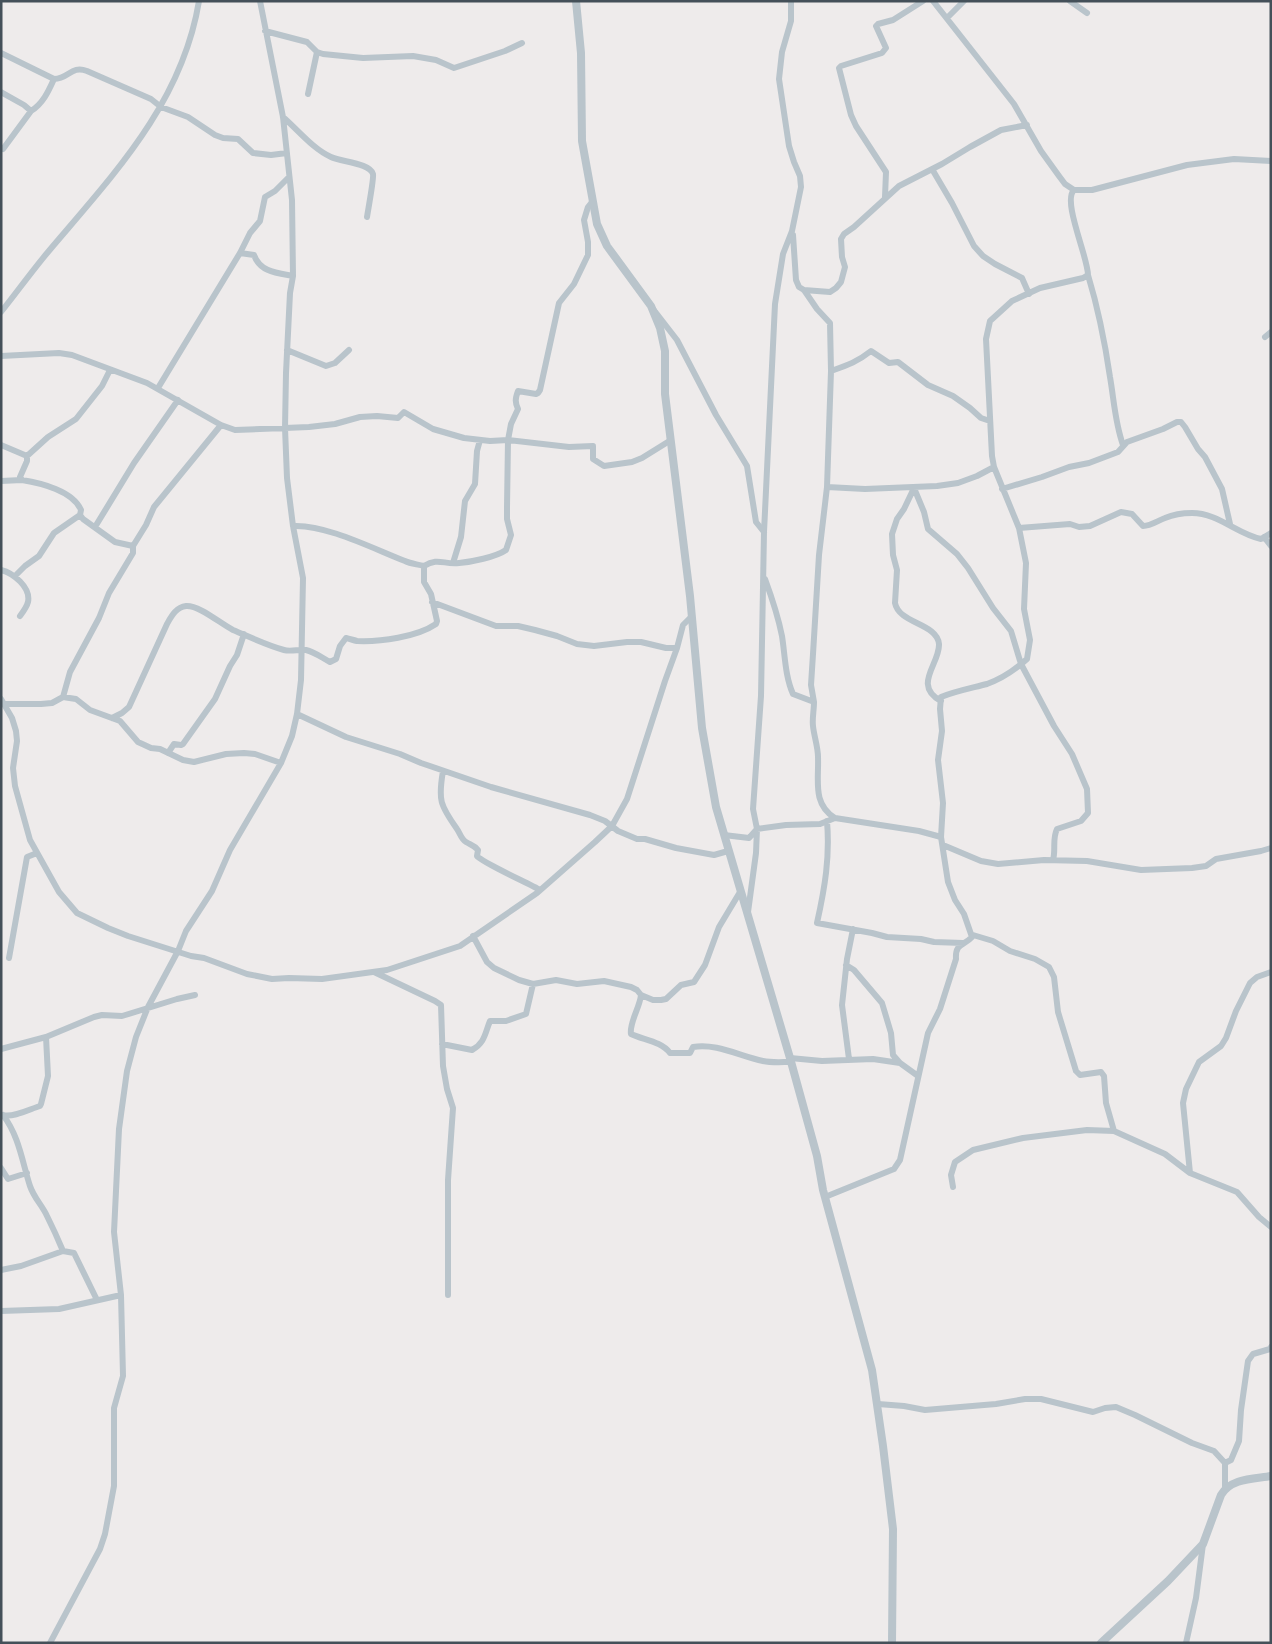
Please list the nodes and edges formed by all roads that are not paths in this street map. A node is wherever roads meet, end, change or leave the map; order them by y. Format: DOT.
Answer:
graph roads {
  1 [pos="199,1"];
  2 [pos="260,1"];
  3 [pos="576,1"];
  4 [pos="791,1"];
  5 [pos="923,1"];
  6 [pos="933,1"];
  7 [pos="964,1"];
  8 [pos="1070,1"];
  9 [pos="1087,13"];
  10 [pos="946,18"];
  11 [pos="265,32"];
  12 [pos="522,43"];
  13 [pos="317,52"];
  14 [pos="1,53"];
  15 [pos="54,79"];
  16 [pos="1,92"];
  17 [pos="308,94"];
  18 [pos="161,107"];
  19 [pos="32,111"];
  20 [pos="283,117"];
  21 [pos="1026,125"];
  22 [pos="3,148"];
  23 [pos="287,153"];
  24 [pos="1271,161"];
  25 [pos="932,169"];
  26 [pos="290,178"];
  27 [pos="1074,190"];
  28 [pos="885,197"];
  29 [pos="592,202"];
  30 [pos="368,217"];
  31 [pos="792,231"];
  32 [pos="240,253"];
  33 [pos="1088,275"];
  34 [pos="293,276"];
  35 [pos="804,290"];
  36 [pos="1029,294"];
  37 [pos="651,306"];
  38 [pos="1,312"];
  39 [pos="288,350"];
  40 [pos="349,350"];
  41 [pos="1,356"];
  42 [pos="110,370"];
  43 [pos="831,371"];
  44 [pos="158,388"];
  45 [pos="178,400"];
  46 [pos="990,421"];
  47 [pos="221,425"];
  48 [pos="285,428"];
  49 [pos="480,440"];
  50 [pos="508,440"];
  51 [pos="671,440"];
  52 [pos="1,445"];
  53 [pos="1123,445"];
  54 [pos="26,456"];
  55 [pos="994,467"];
  56 [pos="22,480"];
  57 [pos="1,481"];
  58 [pos="828,487"];
  59 [pos="914,488"];
  60 [pos="1002,488"];
  61 [pos="80,515"];
  62 [pos="1230,524"];
  63 [pos="292,526"];
  64 [pos="96,527"];
  65 [pos="1019,528"];
  66 [pos="764,532"];
  67 [pos="1271,532"];
  68 [pos="1264,538"];
  69 [pos="133,546"];
  70 [pos="1271,546"];
  71 [pos="453,563"];
  72 [pos="424,566"];
  73 [pos="1,570"];
  74 [pos="15,576"];
  75 [pos="764,578"];
  76 [pos="432,602"];
  77 [pos="20,616"];
  78 [pos="692,616"];
  79 [pos="244,634"];
  80 [pos="678,648"];
  81 [pos="301,651"];
  82 [pos="1021,664"];
  83 [pos="64,697"];
  84 [pos="941,701"];
  85 [pos="2,702"];
  86 [pos="814,702"];
  87 [pos="297,714"];
  88 [pos="112,718"];
  89 [pos="168,753"];
  90 [pos="281,762"];
  91 [pos="443,771"];
  92 [pos="835,818"];
  93 [pos="827,821"];
  94 [pos="612,826"];
  95 [pos="757,829"];
  96 [pos="724,835"];
  97 [pos="941,837"];
  98 [pos="943,845"];
  99 [pos="1271,848"];
  100 [pos="728,851"];
  101 [pos="37,853"];
  102 [pos="1053,860"];
  103 [pos="540,890"];
  104 [pos="740,892"];
  105 [pos="747,916"];
  106 [pos="853,930"];
  107 [pos="973,935"];
  108 [pos="473,936"];
  109 [pos="965,943"];
  110 [pos="178,951"];
  111 [pos="9,958"];
  112 [pos="846,966"];
  113 [pos="373,972"];
  114 [pos="1271,972"];
  115 [pos="533,984"];
  116 [pos="195,995"];
  117 [pos="641,995"];
  118 [pos="148,1007"];
  119 [pos="46,1037"];
  120 [pos="442,1044"];
  121 [pos="1,1048"];
  122 [pos="849,1059"];
  123 [pos="790,1060"];
  124 [pos="900,1063"];
  125 [pos="918,1076"];
  126 [pos="2,1115"];
  127 [pos="1114,1131"];
  128 [pos="1,1168"];
  129 [pos="27,1173"];
  130 [pos="1190,1173"];
  131 [pos="953,1187"];
  132 [pos="825,1197"];
  133 [pos="1271,1226"];
  134 [pos="63,1251"];
  135 [pos="1,1270"];
  136 [pos="121,1295"];
  137 [pos="448,1295"];
  138 [pos="97,1300"];
  139 [pos="1,1311"];
  140 [pos="1271,1346"];
  141 [pos="878,1404"];
  142 [pos="1224,1463"];
  143 [pos="1271,1476"];
  144 [pos="1226,1488"];
  145 [pos="1203,1544"];
  146 [pos="50,1643"];
  147 [pos="892,1643"];
  148 [pos="1101,1643"];
  149 [pos="1186,1643"];
  1 -- 18 [label="street"];
  2 -- 11 [label="street"];
  3 -- 29 [label="street"];
  4 -- 31 [label="street"];
  5 -- 28 [label="street"];
  6 -- 10 [label="street"];
  7 -- 10 [label="street"];
  8 -- 9 [label="street"];
  10 -- 21 [label="street"];
  11 -- 13 [label="street"];
  11 -- 20 [label="street"];
  12 -- 13 [label="street"];
  13 -- 17 [label="street"];
  14 -- 15 [label="street"];
  15 -- 18 [label="street"];
  15 -- 19 [label="street"];
  16 -- 19 [label="street"];
  18 -- 23 [label="street"];
  18 -- 38 [label="street"];
  19 -- 22 [label="street"];
  20 -- 23 [label="street"];
  20 -- 30 [label="street"];
  21 -- 25 [label="street"];
  21 -- 27 [label="street"];
  23 -- 26 [label="street"];
  24 -- 27 [label="street"];
  25 -- 28 [label="street"];
  25 -- 36 [label="street"];
  26 -- 32 [label="street"];
  26 -- 34 [label="street"];
  27 -- 33 [label="street"];
  28 -- 35 [label="street"];
  29 -- 37 [label="street"];
  29 -- 50 [label="street"];
  31 -- 35 [label="street"];
  31 -- 66 [label="street"];
  32 -- 34 [label="street"];
  32 -- 44 [label="street"];
  33 -- 36 [label="street"];
  33 -- 53 [label="street"];
  34 -- 39 [label="street"];
  35 -- 43 [label="street"];
  36 -- 46 [label="street"];
  37 -- 51 [label="street"];
  37 -- 66 [label="street"];
  39 -- 40 [label="street"];
  39 -- 48 [label="street"];
  41 -- 42 [label="street"];
  42 -- 44 [label="street"];
  42 -- 54 [label="street"];
  43 -- 46 [label="street"];
  43 -- 58 [label="street"];
  44 -- 45 [label="street"];
  45 -- 47 [label="street"];
  45 -- 64 [label="street"];
  46 -- 55 [label="street"];
  47 -- 48 [label="street"];
  47 -- 69 [label="street"];
  48 -- 49 [label="street"];
  48 -- 63 [label="street"];
  49 -- 50 [label="street"];
  49 -- 71 [label="street"];
  50 -- 51 [label="street"];
  50 -- 71 [label="street"];
  51 -- 78 [label="street"];
  52 -- 54 [label="street"];
  53 -- 60 [label="street"];
  53 -- 62 [label="street"];
  54 -- 56 [label="street"];
  55 -- 59 [label="street"];
  55 -- 60 [label="street"];
  56 -- 57 [label="street"];
  56 -- 61 [label="street"];
  58 -- 59 [label="street"];
  58 -- 86 [label="street"];
  59 -- 82 [label="street"];
  59 -- 84 [label="street"];
  60 -- 65 [label="street"];
  61 -- 64 [label="street"];
  61 -- 74 [label="street"];
  62 -- 65 [label="street"];
  62 -- 68 [label="street"];
  63 -- 72 [label="street"];
  63 -- 81 [label="street"];
  64 -- 69 [label="street"];
  65 -- 82 [label="street"];
  66 -- 75 [label="street"];
  67 -- 68 [label="street"];
  68 -- 70 [label="street"];
  69 -- 83 [label="street"];
  71 -- 72 [label="street"];
  72 -- 76 [label="street"];
  73 -- 74 [label="street"];
  74 -- 77 [label="street"];
  75 -- 86 [label="street"];
  75 -- 95 [label="street"];
  76 -- 80 [label="street"];
  76 -- 81 [label="street"];
  78 -- 80 [label="street"];
  78 -- 96 [label="street"];
  79 -- 81 [label="street"];
  79 -- 88 [label="street"];
  79 -- 89 [label="street"];
  80 -- 94 [label="street"];
  81 -- 87 [label="street"];
  82 -- 84 [label="street"];
  82 -- 102 [label="street"];
  83 -- 85 [label="street"];
  83 -- 88 [label="street"];
  84 -- 97 [label="street"];
  85 -- 101 [label="street"];
  86 -- 92 [label="street"];
  87 -- 90 [label="street"];
  87 -- 91 [label="street"];
  88 -- 89 [label="street"];
  89 -- 90 [label="street"];
  90 -- 110 [label="street"];
  91 -- 94 [label="street"];
  91 -- 103 [label="street"];
  92 -- 93 [label="street"];
  92 -- 97 [label="street"];
  93 -- 95 [label="street"];
  93 -- 106 [label="street"];
  94 -- 100 [label="street"];
  94 -- 103 [label="street"];
  95 -- 96 [label="street"];
  95 -- 105 [label="street"];
  96 -- 100 [label="street"];
  97 -- 98 [label="street"];
  98 -- 102 [label="street"];
  98 -- 107 [label="street"];
  99 -- 102 [label="street"];
  100 -- 104 [label="street"];
  101 -- 110 [label="street"];
  101 -- 111 [label="street"];
  103 -- 108 [label="street"];
  104 -- 105 [label="street"];
  104 -- 117 [label="street"];
  105 -- 123 [label="street"];
  106 -- 109 [label="street"];
  106 -- 112 [label="street"];
  107 -- 109 [label="street"];
  107 -- 127 [label="street"];
  108 -- 113 [label="street"];
  108 -- 115 [label="street"];
  109 -- 125 [label="street"];
  110 -- 113 [label="street"];
  110 -- 118 [label="street"];
  112 -- 122 [label="street"];
  112 -- 124 [label="street"];
  113 -- 120 [label="street"];
  114 -- 130 [label="street"];
  115 -- 117 [label="street"];
  115 -- 120 [label="street"];
  116 -- 118 [label="street"];
  117 -- 123 [label="street"];
  118 -- 119 [label="street"];
  118 -- 136 [label="street"];
  119 -- 121 [label="street"];
  119 -- 126 [label="street"];
  120 -- 137 [label="street"];
  122 -- 123 [label="street"];
  122 -- 124 [label="street"];
  123 -- 132 [label="street"];
  124 -- 125 [label="street"];
  125 -- 132 [label="street"];
  126 -- 129 [label="street"];
  127 -- 130 [label="street"];
  127 -- 131 [label="street"];
  128 -- 129 [label="street"];
  129 -- 134 [label="street"];
  130 -- 133 [label="street"];
  132 -- 141 [label="street"];
  134 -- 135 [label="street"];
  134 -- 138 [label="street"];
  136 -- 138 [label="street"];
  136 -- 146 [label="street"];
  138 -- 139 [label="street"];
  140 -- 142 [label="street"];
  141 -- 142 [label="street"];
  141 -- 147 [label="street"];
  142 -- 144 [label="street"];
  143 -- 144 [label="street"];
  144 -- 145 [label="street"];
  145 -- 148 [label="street"];
  145 -- 149 [label="street"];
}
